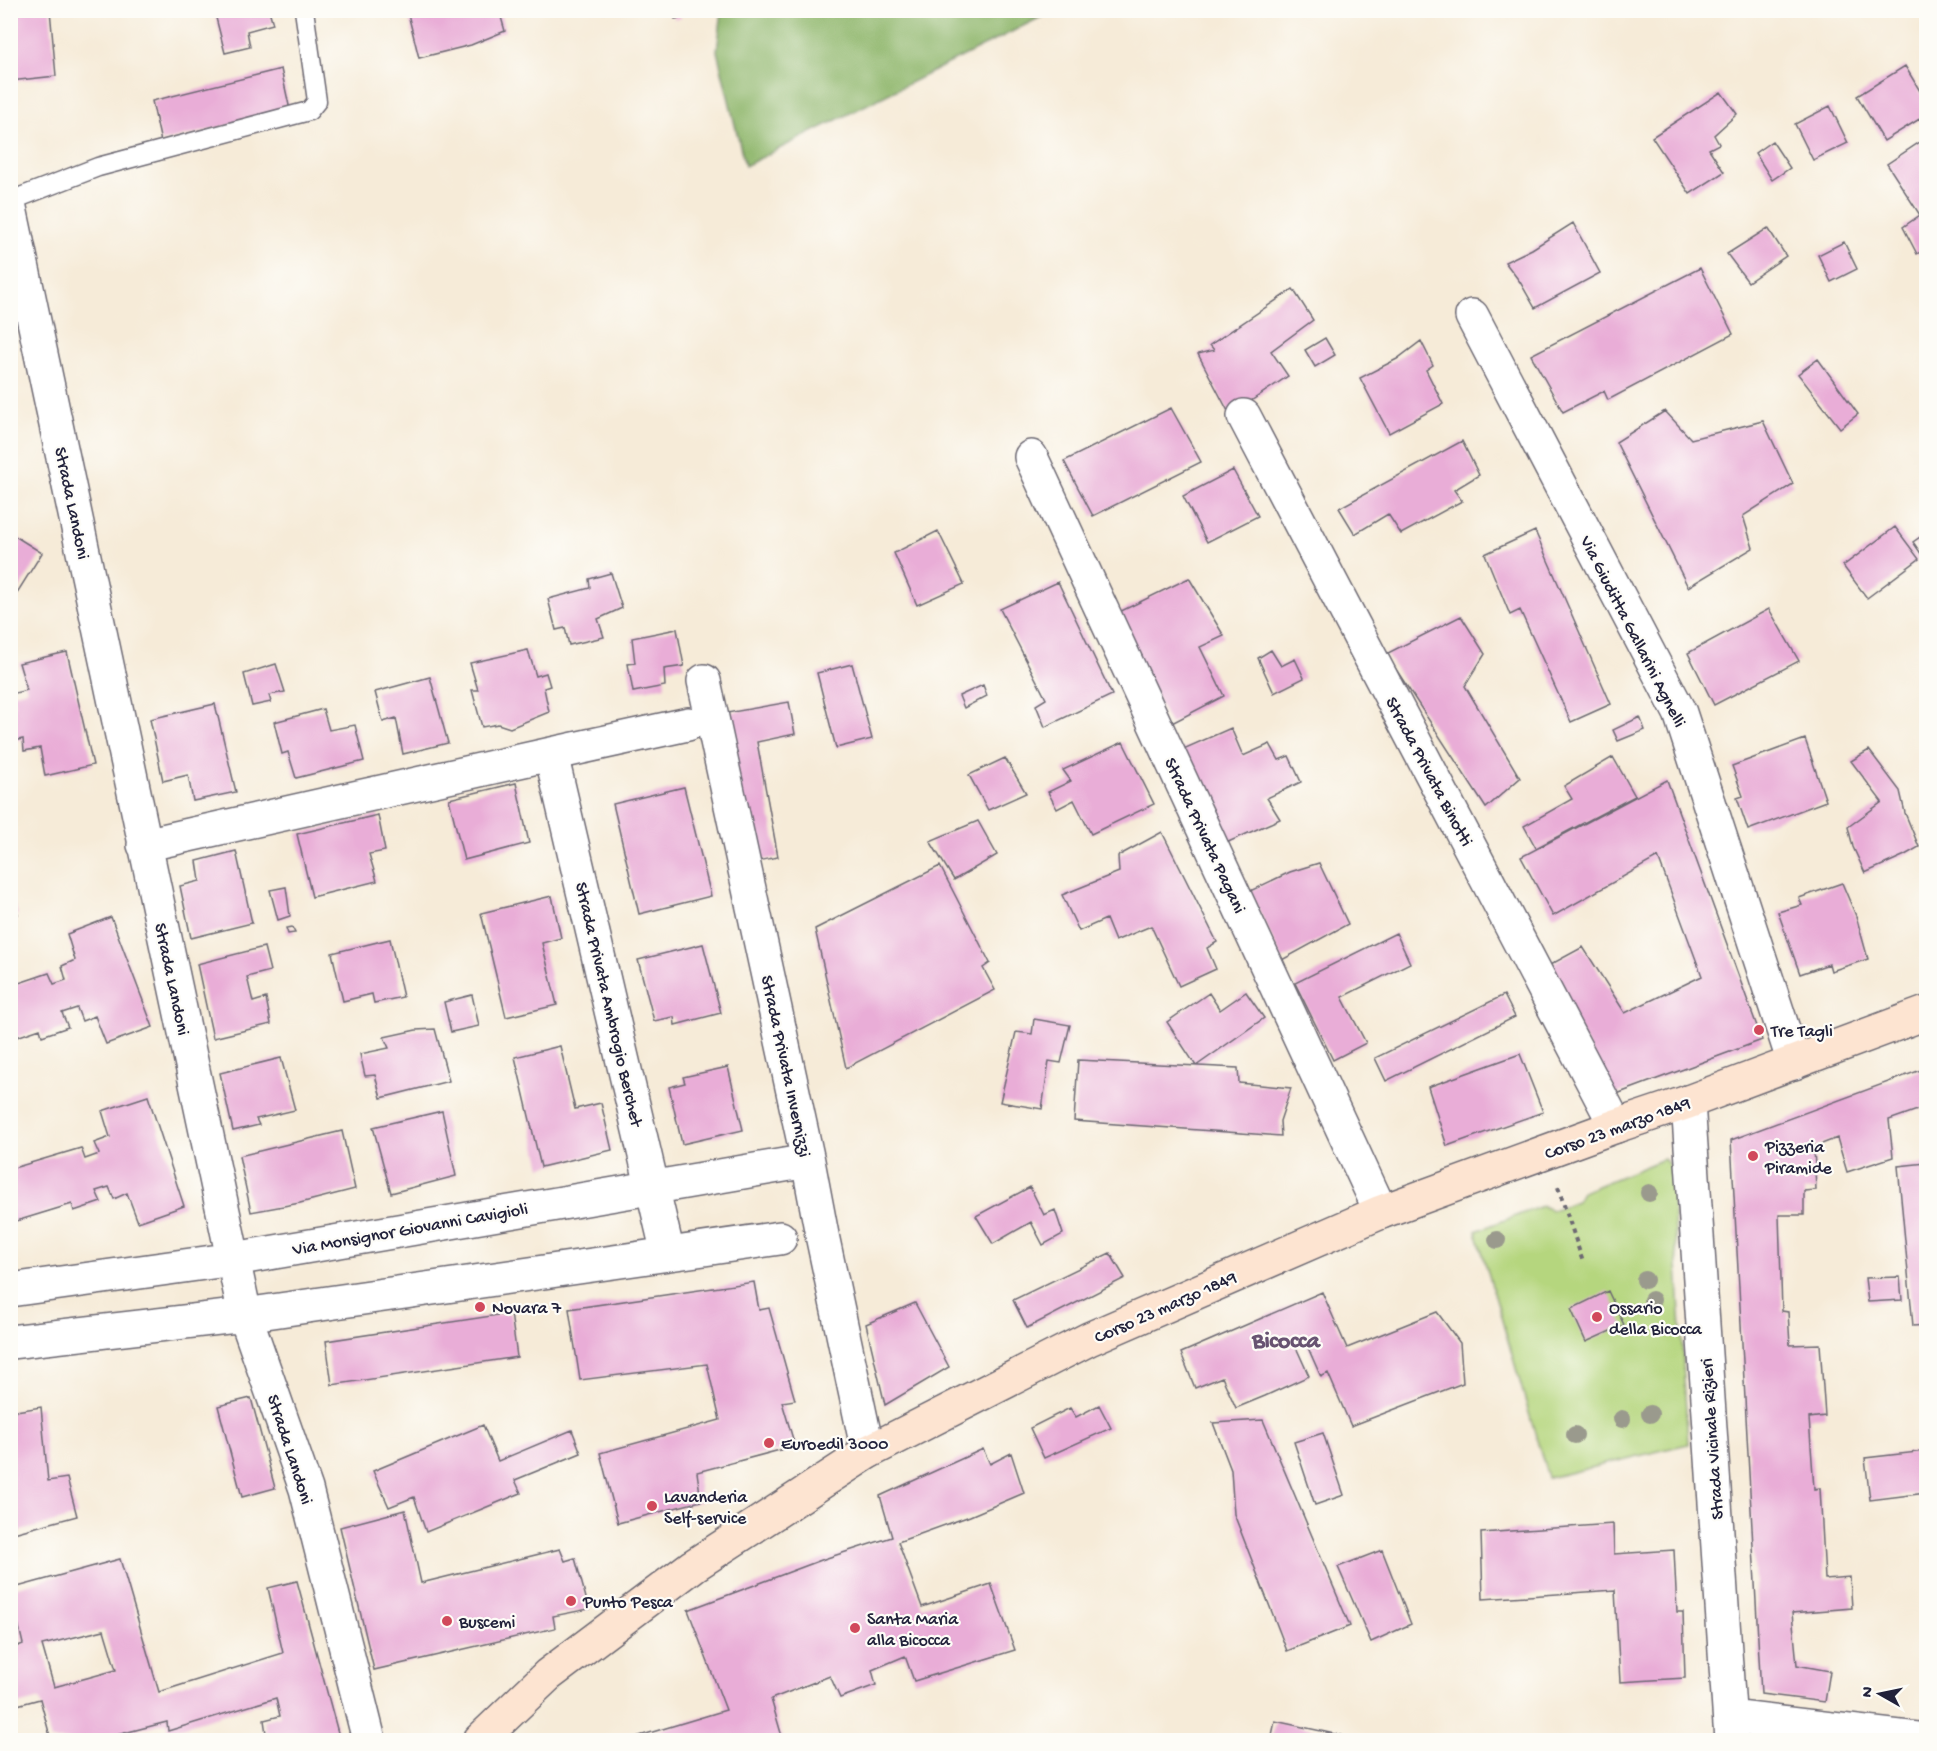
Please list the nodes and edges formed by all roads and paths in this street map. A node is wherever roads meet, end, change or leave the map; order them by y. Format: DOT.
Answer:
graph roads {
  1 [pos="304,10"];
  2 [pos="10,201"];
  3 [pos="10,208"];
  4 [pos="1472,316"];
  5 [pos="23,327"];
  6 [pos="1244,416"];
  7 [pos="1031,457"];
  8 [pos="704,681"];
  9 [pos="688,724"];
  10 [pos="551,754"];
  11 [pos="144,845"];
  12 [pos="1926,1013"];
  13 [pos="1794,1063"];
  14 [pos="1688,1102"];
  15 [pos="1616,1126"];
  16 [pos="1547,1152"];
  17 [pos="808,1161"];
  18 [pos="654,1187"];
  19 [pos="1381,1212"];
  20 [pos="780,1238"];
  21 [pos="668,1254"];
  22 [pos="234,1259"];
  23 [pos="1583,1262"];
  24 [pos="10,1290"];
  25 [pos="245,1314"];
  26 [pos="10,1342"];
  27 [pos="868,1452"];
  28 [pos="1730,1729"];
  29 [pos="369,1740"];
  30 [pos="480,1740"];
  31 [pos="1926,1740"];
  1 -- 2 [label="lane"];
  3 -- 5 [label="street, Strada Landoni"];
  4 -- 13 [label="street, Via Giuditta Gallarini Agnelli"];
  5 -- 11 [label="street, Strada Landoni"];
  6 -- 15 [label="street, Strada Privata Binotti"];
  7 -- 19 [label="street, Strada Privata Pagani"];
  8 -- 17 [label="street, Strada Privata Invernizzi"];
  9 -- 10 [label="street"];
  10 -- 11 [label="street"];
  10 -- 18 [label="street, Strada Privata Ambrogio Berchet"];
  11 -- 22 [label="street, Strada Landoni"];
  12 -- 13 [label="main road, Corso 23 marzo 1849"];
  13 -- 14 [label="main road, Corso 23 marzo 1849"];
  14 -- 15 [label="main road, Corso 23 marzo 1849"];
  14 -- 28 [label="street, Strada Vicinale Rizieri"];
  15 -- 16 [label="main road, Corso 23 marzo 1849"];
  16 -- 19 [label="main road, Corso 23 marzo 1849"];
  16 -- 23 [label="path"];
  17 -- 18 [label="street, Via Monsignor Giovanni Cavigioli"];
  17 -- 27 [label="street, Strada Privata Invernizzi"];
  18 -- 21 [label="street, Strada Privata Ambrogio Berchet"];
  18 -- 22 [label="street, Via Monsignor Giovanni Cavigioli"];
  19 -- 27 [label="main road, Corso 23 marzo 1849"];
  20 -- 21 [label="street"];
  21 -- 25 [label="street"];
  22 -- 24 [label="street, Via Monsignor Giovanni Cavigioli"];
  22 -- 25 [label="street, Strada Landoni"];
  25 -- 26 [label="street"];
  25 -- 29 [label="street, Strada Landoni"];
  27 -- 30 [label="main road, Corso 23 marzo 1849"];
  28 -- 31 [label="street"];
}
